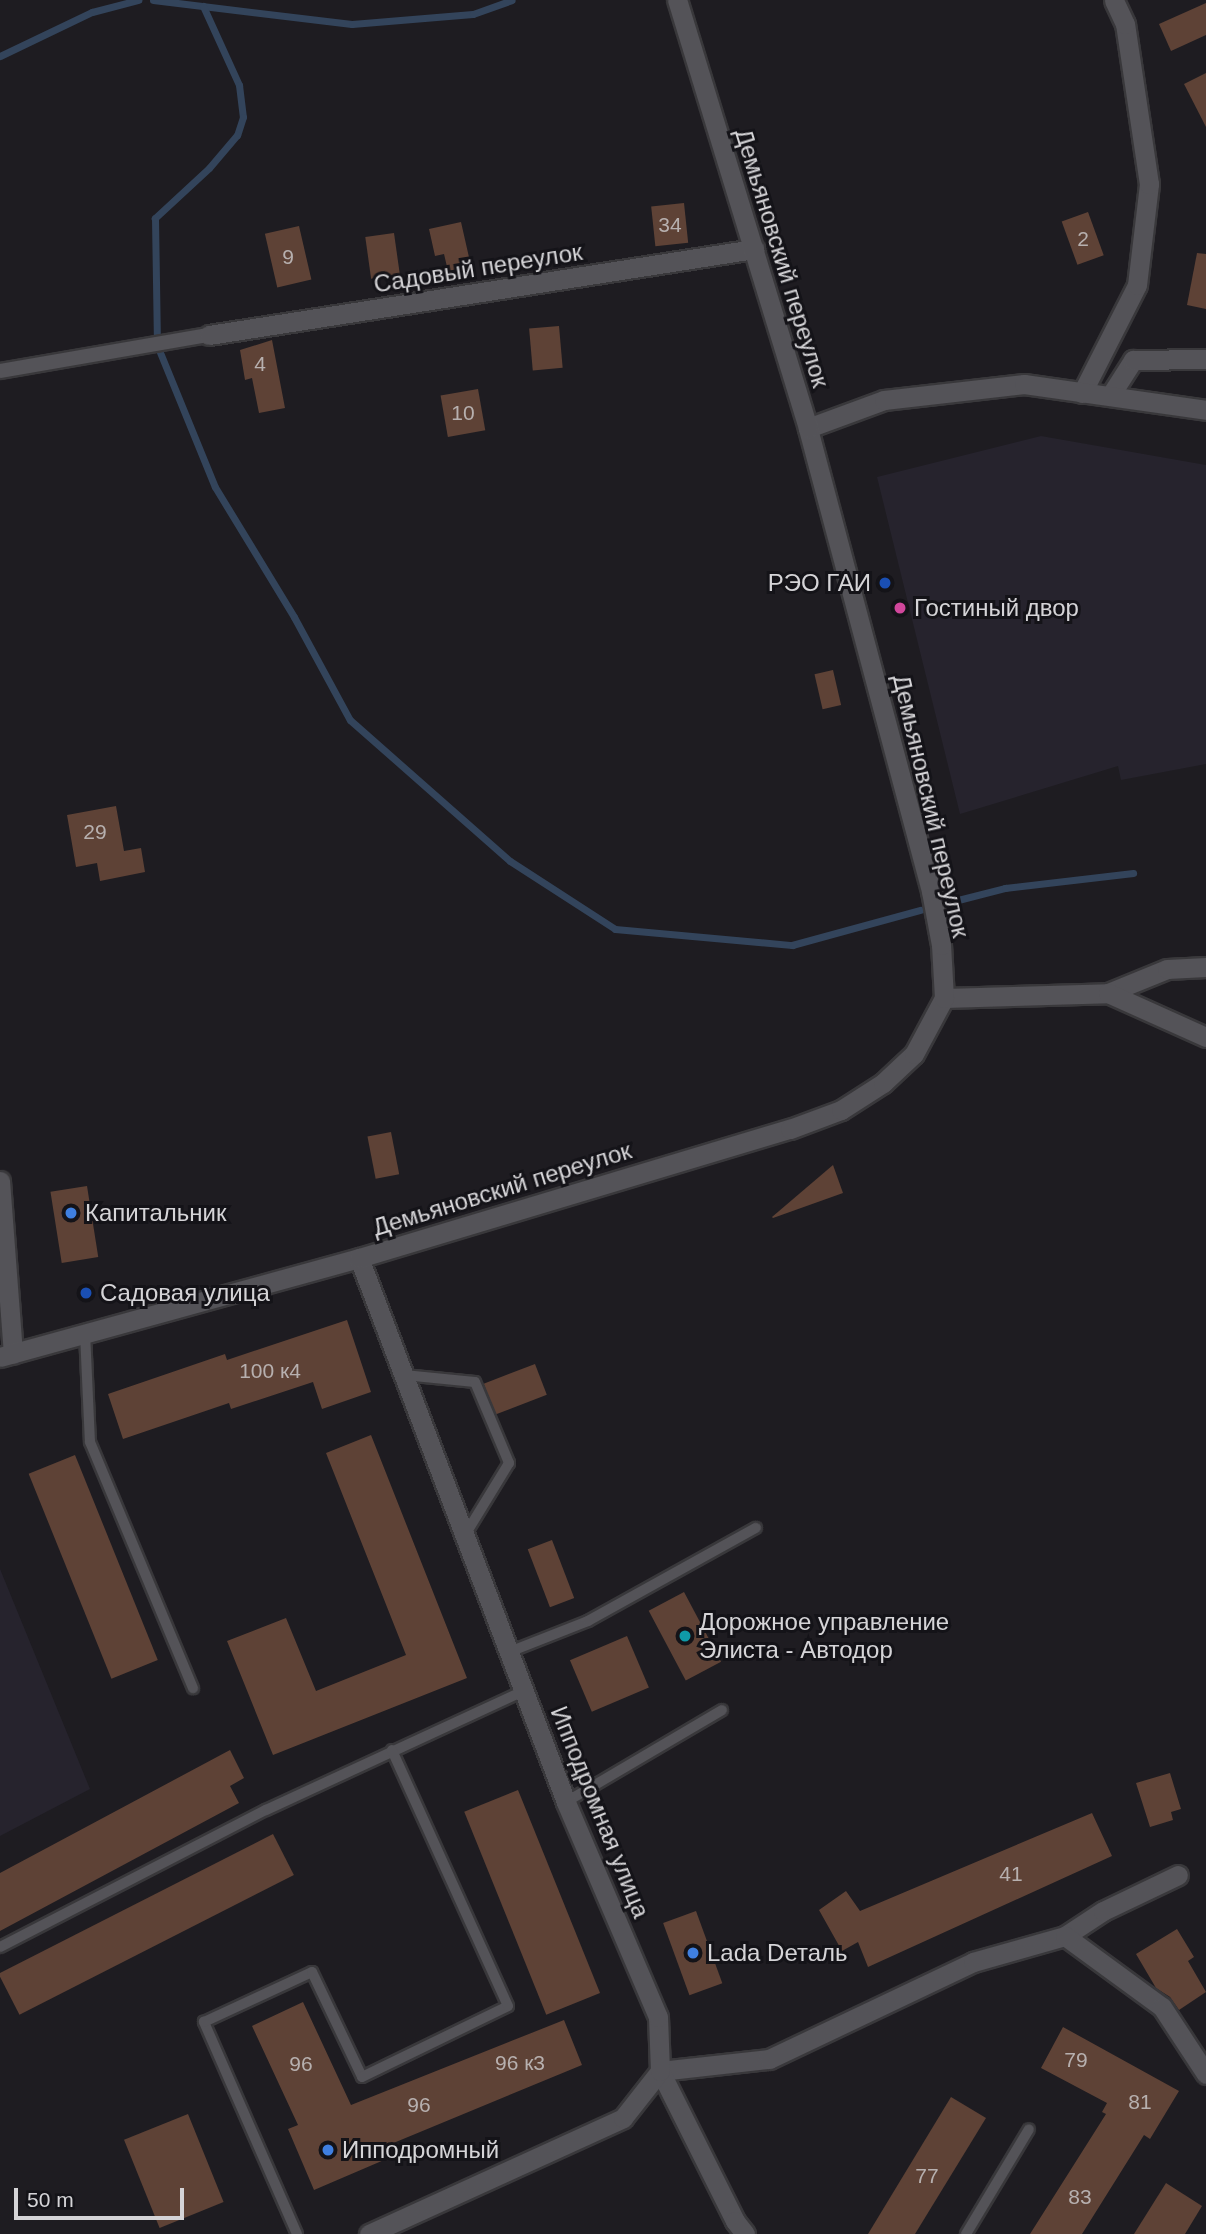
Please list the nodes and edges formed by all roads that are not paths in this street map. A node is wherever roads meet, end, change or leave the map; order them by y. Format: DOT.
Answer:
graph roads {
  1 [pos="1114,0"];
  2 [pos="679,7"];
  3 [pos="754,249"];
  4 [pos="209,335"];
  5 [pos="1206,359"];
  6 [pos="0,372"];
  7 [pos="1082,393"];
  8 [pos="1110,396"];
  9 [pos="1206,410"];
  10 [pos="808,428"];
  11 [pos="1206,967"];
  12 [pos="1108,993"];
  13 [pos="944,998"];
  14 [pos="1206,1037"];
  15 [pos="0,1181"];
  16 [pos="359,1258"];
  17 [pos="85,1333"];
  18 [pos="6,1356"];
  19 [pos="404,1375"];
  20 [pos="756,1528"];
  21 [pos="464,1536"];
  22 [pos="509,1652"];
  23 [pos="193,1688"];
  24 [pos="524,1691"];
  25 [pos="722,1710"];
  26 [pos="392,1750"];
  27 [pos="566,1802"];
  28 [pos="1178,1875"];
  29 [pos="1065,1936"];
  30 [pos="0,1947"];
  31 [pos="660,2071"];
  32 [pos="1206,2074"];
  33 [pos="1028,2129"];
  34 [pos="297,2234"];
  35 [pos="369,2234"];
  36 [pos="746,2234"];
  37 [pos="966,2234"];
  1 -- 7 [label="street"];
  2 -- 3 [label="street, Демьяновский переулок"];
  3 -- 4 [label="street, Садовый переулок"];
  3 -- 10 [label="street, Демьяновский переулок"];
  4 -- 6 [label="street"];
  5 -- 8 [label="street"];
  7 -- 8 [label="street"];
  7 -- 10 [label="street"];
  8 -- 9 [label="street"];
  10 -- 13 [label="street, Демьяновский переулок"];
  11 -- 12 [label="street"];
  12 -- 13 [label="street"];
  12 -- 14 [label="street"];
  13 -- 16 [label="street, Демьяновский переулок"];
  15 -- 18 [label="street"];
  16 -- 17 [label="street, Демьяновский переулок"];
  16 -- 19 [label="street, Ипподромная улица"];
  17 -- 18 [label="street, Демьяновский переулок"];
  17 -- 23 [label="lane"];
  19 -- 21 [label="street, Ипподромная улица"];
  19 -- 21 [label="lane"];
  20 -- 22 [label="lane"];
  21 -- 22 [label="street, Ипподромная улица"];
  22 -- 24 [label="street, Ипподромная улица"];
  24 -- 26 [label="lane"];
  24 -- 27 [label="street, Ипподромная улица"];
  25 -- 27 [label="lane"];
  26 -- 30 [label="lane"];
  26 -- 34 [label="lane"];
  27 -- 31 [label="street, Ипподромная улица"];
  28 -- 29 [label="street"];
  29 -- 31 [label="street"];
  29 -- 32 [label="street"];
  31 -- 35 [label="street"];
  31 -- 36 [label="street"];
  33 -- 37 [label="lane"];
}
